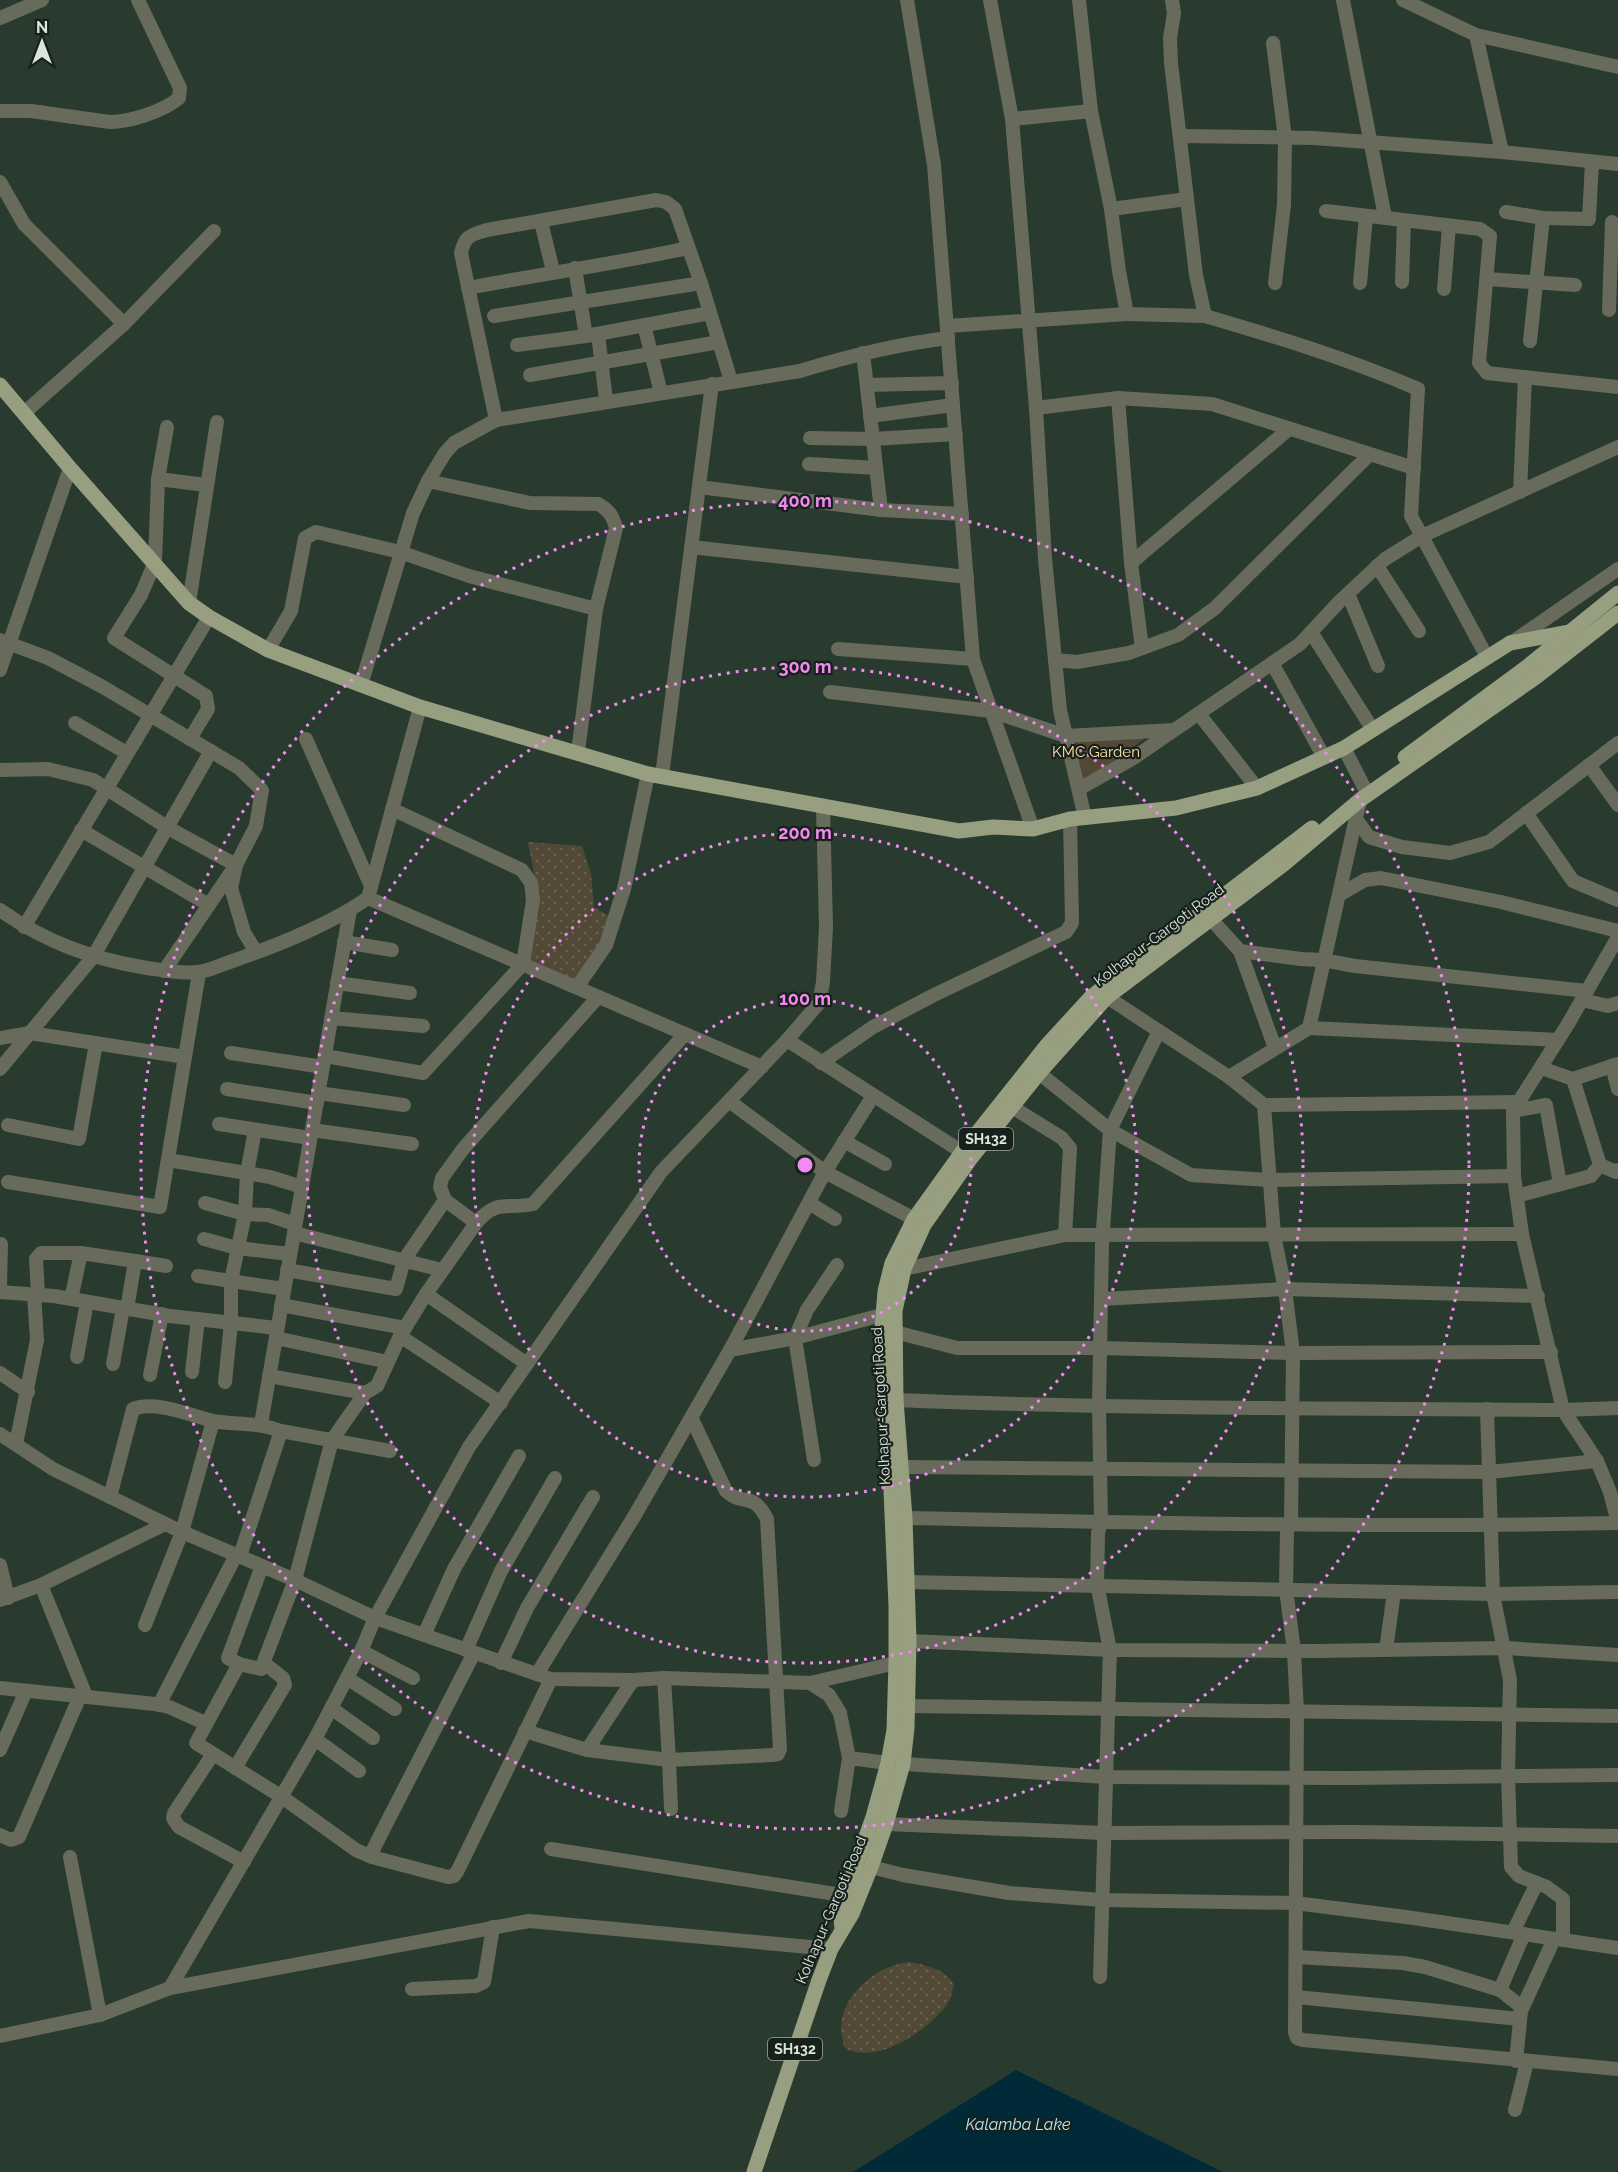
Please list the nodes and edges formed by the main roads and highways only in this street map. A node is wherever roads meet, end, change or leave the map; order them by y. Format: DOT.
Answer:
graph roads {
  1 [pos="0,385"];
  2 [pos="1618,593"];
  3 [pos="1618,613"];
  4 [pos="1570,632"];
  5 [pos="1365,793"];
  6 [pos="966,1155"];
  7 [pos="919,1222"];
  8 [pos="889,1313"];
  9 [pos="895,1763"];
  10 [pos="851,1896"];
  11 [pos="754,2172"];
  1 -- 4 [label="main road"];
  2 -- 4 [label="main road"];
  3 -- 5 [label="main road, Kolhapur-Gargoti Road / SH132"];
  4 -- 5 [label="main road"];
  5 -- 6 [label="main road, Kolhapur-Gargoti Road / SH132"];
  5 -- 6 [label="main road"];
  6 -- 7 [label="main road"];
  7 -- 8 [label="main road, Kolhapur-Gargoti Road"];
  7 -- 8 [label="main road"];
  8 -- 9 [label="main road"];
  8 -- 9 [label="main road, Kolhapur-Gargoti Road"];
  9 -- 10 [label="main road"];
  9 -- 10 [label="main road, Kolhapur-Gargoti Road"];
  10 -- 11 [label="main road, Kolhapur-Gargoti Road / SH132"];
}
